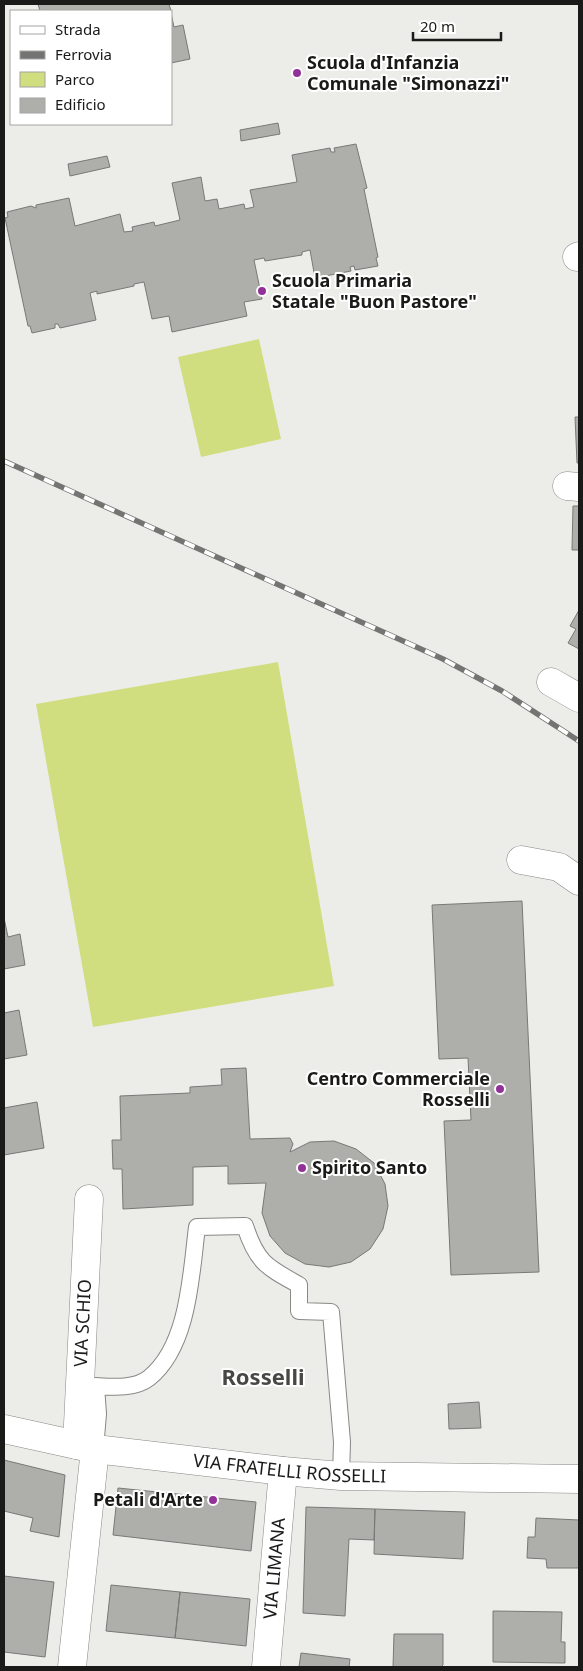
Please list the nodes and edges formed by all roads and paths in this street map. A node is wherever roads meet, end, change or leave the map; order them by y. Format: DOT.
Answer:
graph roads {
  1 [pos="551,682"];
  2 [pos="579,698"];
  3 [pos="521,860"];
  4 [pos="579,881"];
  5 [pos="89,1199"];
  6 [pos="4,1429"];
  7 [pos="86,1447"];
  8 [pos="283,1471"];
  9 [pos="341,1476"];
  10 [pos="579,1479"];
  11 [pos="72,1667"];
  12 [pos="266,1667"];
  1 -- 2 [label="street"];
  3 -- 4 [label="street"];
  5 -- 7 [label="street, VIA SCHIO"];
  6 -- 7 [label="street, VIA FRATELLI ROSSELLI"];
  7 -- 8 [label="street, VIA FRATELLI ROSSELLI"];
  7 -- 9 [label="lane"];
  7 -- 11 [label="street, VIA SCHIO"];
  8 -- 9 [label="street, VIA FRATELLI ROSSELLI"];
  8 -- 12 [label="street, VIA LIMANA"];
  9 -- 10 [label="street, VIA FRATELLI ROSSELLI"];
}
